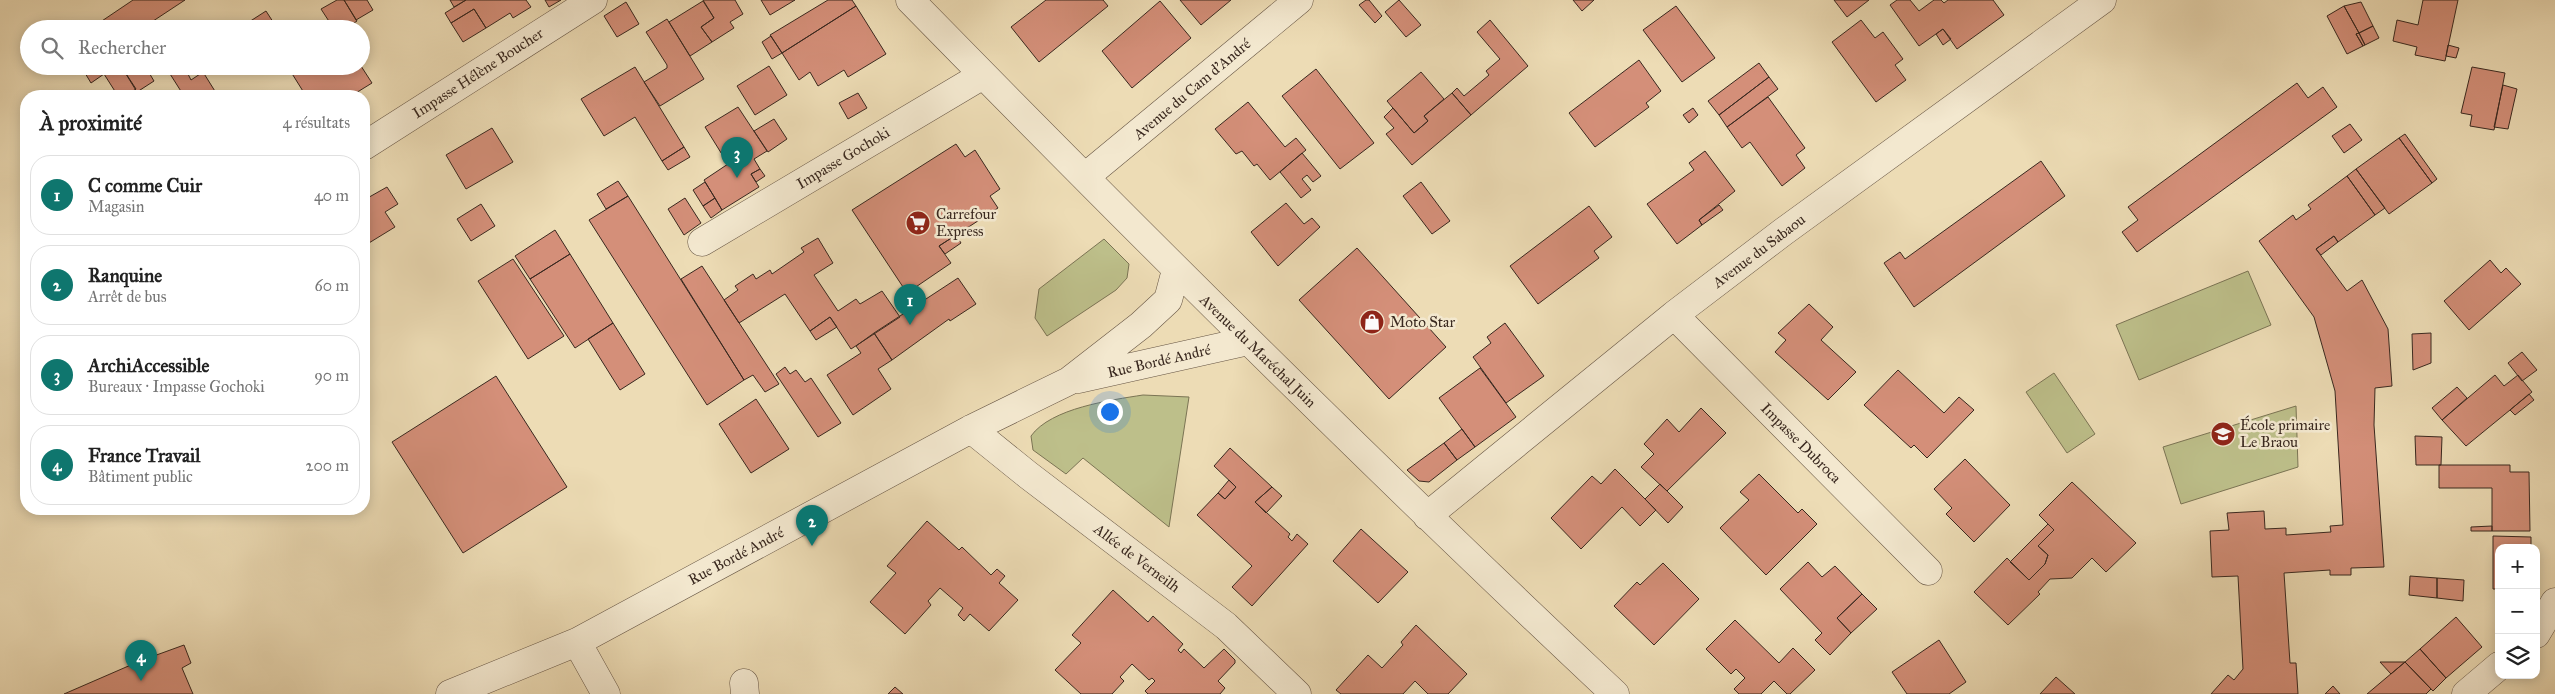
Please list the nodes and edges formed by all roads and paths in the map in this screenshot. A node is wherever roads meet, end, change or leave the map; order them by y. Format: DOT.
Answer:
graph roads {
  1 [pos="593,0"];
  2 [pos="910,0"];
  3 [pos="1299,0"];
  4 [pos="2102,0"];
  5 [pos="983,75"];
  6 [pos="370,142"];
  7 [pos="1085,178"];
  8 [pos="702,242"];
  9 [pos="1176,270"];
  10 [pos="1674,315"];
  11 [pos="1248,341"];
  12 [pos="1069,380"];
  13 [pos="971,429"];
  14 [pos="1427,516"];
  15 [pos="1928,571"];
  16 [pos="2555,602"];
  17 [pos="2540,627"];
  18 [pos="577,642"];
  19 [pos="2495,669"];
  20 [pos="450,694"];
  21 [pos="606,694"];
  22 [pos="1297,694"];
  23 [pos="1615,694"];
  24 [pos="2466,694"];
  1 -- 6 [label="street, Impasse Hélène Boucher"];
  2 -- 5 [label="street, Avenue du Maréchal Juin"];
  3 -- 7 [label="street, Avenue du Cam d'André"];
  4 -- 10 [label="street, Avenue du Sabaou"];
  5 -- 7 [label="street, Avenue du Maréchal Juin"];
  5 -- 8 [label="street, Impasse Gochoki"];
  7 -- 9 [label="street, Avenue du Maréchal Juin"];
  9 -- 11 [label="street, Avenue du Maréchal Juin"];
  9 -- 12 [label="street, Rue Bordé André"];
  10 -- 14 [label="street, Avenue du Sabaou"];
  10 -- 15 [label="street, Impasse Dubroca"];
  11 -- 12 [label="street, Rue Bordé André"];
  11 -- 14 [label="street, Avenue du Maréchal Juin"];
  12 -- 13 [label="street, Rue Bordé André"];
  13 -- 18 [label="street, Rue Bordé André"];
  13 -- 22 [label="street, Allée de Verneilh"];
  14 -- 23 [label="street, Avenue du Maréchal Juin"];
  16 -- 17 [label="street"];
  18 -- 20 [label="street, Rue Bordé André"];
  18 -- 21 [label="street"];
  19 -- 24 [label="street"];
}
